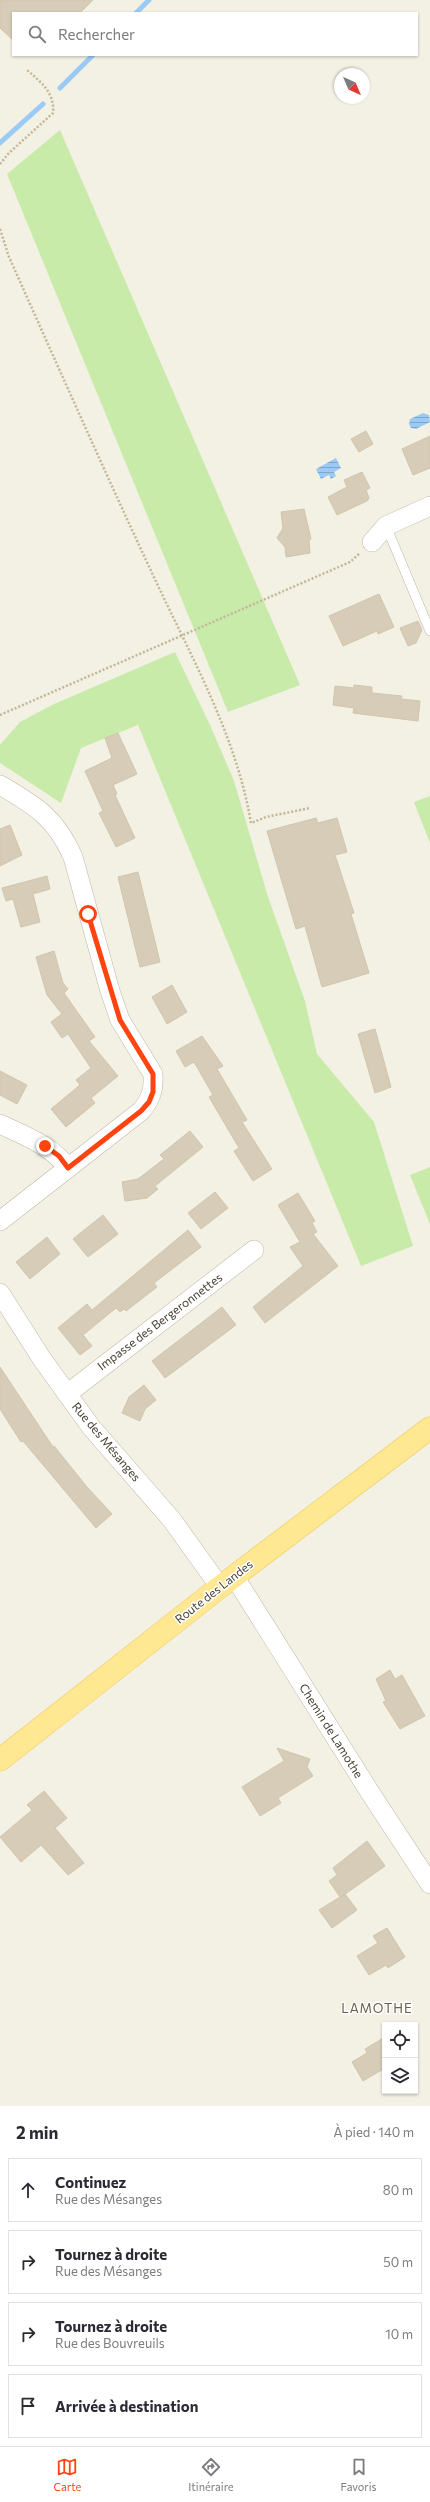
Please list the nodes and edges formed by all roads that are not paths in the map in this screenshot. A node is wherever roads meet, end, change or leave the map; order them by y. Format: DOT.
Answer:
graph roads {
  1 [pos="430,506"];
  2 [pos="394,522"];
  3 [pos="372,542"];
  4 [pos="430,631"];
  5 [pos="0,785"];
  6 [pos="0,1124"];
  7 [pos="68,1168"];
  8 [pos="0,1221"];
  9 [pos="254,1250"];
  10 [pos="0,1293"];
  11 [pos="67,1394"];
  12 [pos="430,1428"];
  13 [pos="227,1581"];
  14 [pos="0,1760"];
  15 [pos="430,1884"];
  1 -- 2 [label="street"];
  2 -- 3 [label="street"];
  2 -- 4 [label="lane"];
  5 -- 7 [label="street"];
  6 -- 7 [label="street"];
  7 -- 8 [label="street"];
  9 -- 11 [label="street, Impasse des Bergeronnettes"];
  10 -- 11 [label="street, Rue des Mésanges"];
  11 -- 13 [label="street, Rue des Mésanges"];
  12 -- 13 [label="main road, Route des Landes"];
  13 -- 14 [label="main road, Route des Landes"];
  13 -- 15 [label="street, Chemin de Lamothe"];
}
